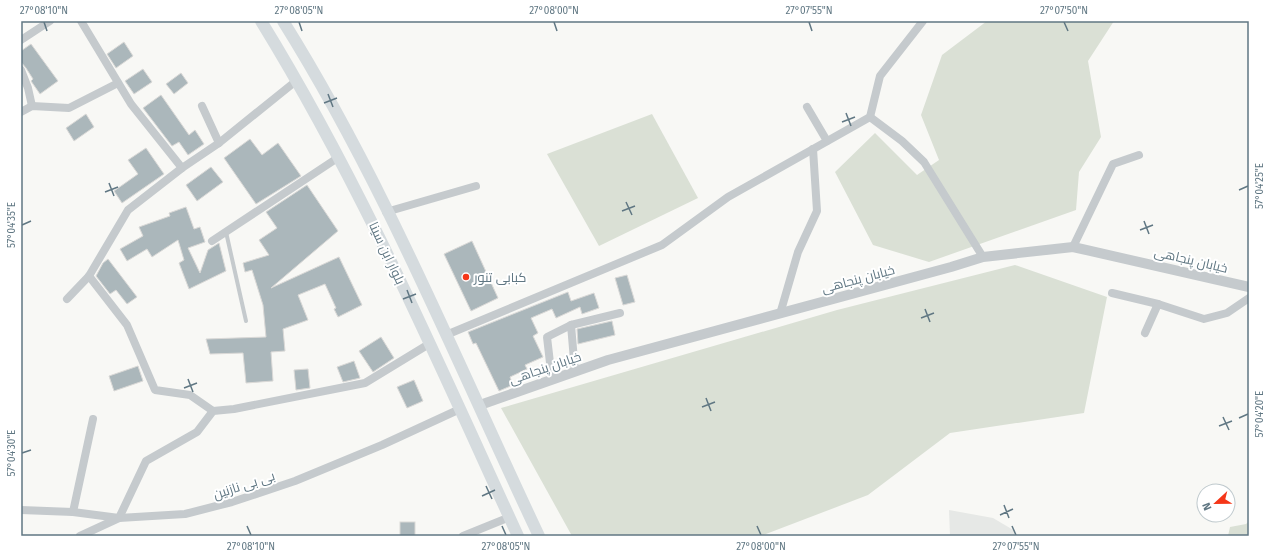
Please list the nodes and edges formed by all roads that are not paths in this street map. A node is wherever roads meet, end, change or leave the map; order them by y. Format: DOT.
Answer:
graph roads {
  1 [pos="50,21"];
  2 [pos="81,21"];
  3 [pos="261,21"];
  4 [pos="283,21"];
  5 [pos="923,21"];
  6 [pos="21,40"];
  7 [pos="21,70"];
  8 [pos="296,81"];
  9 [pos="118,83"];
  10 [pos="32,106"];
  11 [pos="202,106"];
  12 [pos="807,107"];
  13 [pos="21,112"];
  14 [pos="870,117"];
  15 [pos="827,142"];
  16 [pos="219,143"];
  17 [pos="812,149"];
  18 [pos="1139,155"];
  19 [pos="339,157"];
  20 [pos="182,168"];
  21 [pos="476,186"];
  22 [pos="386,212"];
  23 [pos="226,232"];
  24 [pos="212,241"];
  25 [pos="1073,247"];
  26 [pos="982,257"];
  27 [pos="89,276"];
  28 [pos="1249,287"];
  29 [pos="1112,293"];
  30 [pos="1249,298"];
  31 [pos="67,299"];
  32 [pos="1158,304"];
  33 [pos="620,313"];
  34 [pos="780,314"];
  35 [pos="246,321"];
  36 [pos="571,325"];
  37 [pos="1145,334"];
  38 [pos="446,335"];
  39 [pos="429,344"];
  40 [pos="575,372"];
  41 [pos="552,380"];
  42 [pos="480,405"];
  43 [pos="460,409"];
  44 [pos="213,411"];
  45 [pos="93,419"];
  46 [pos="21,510"];
  47 [pos="73,512"];
  48 [pos="510,517"];
  49 [pos="119,518"];
  50 [pos="80,536"];
  51 [pos="463,536"];
  52 [pos="518,536"];
  53 [pos="539,536"];
  1 -- 6 [label="street"];
  2 -- 9 [label="street"];
  3 -- 8 [label="main road, بلوار ابن سینا"];
  4 -- 22 [label="main road, بلوار ابن سینا"];
  5 -- 14 [label="street"];
  7 -- 10 [label="street"];
  8 -- 16 [label="street"];
  8 -- 19 [label="main road, بلوار ابن سینا"];
  9 -- 10 [label="street"];
  9 -- 20 [label="street"];
  10 -- 13 [label="street"];
  11 -- 16 [label="street"];
  12 -- 15 [label="street"];
  14 -- 15 [label="street"];
  14 -- 26 [label="street"];
  15 -- 17 [label="street"];
  16 -- 20 [label="street"];
  17 -- 34 [label="street"];
  17 -- 38 [label="street"];
  18 -- 25 [label="street"];
  19 -- 23 [label="street"];
  19 -- 39 [label="main road, بلوار ابن سینا"];
  20 -- 27 [label="street"];
  21 -- 22 [label="street"];
  22 -- 38 [label="main road, بلوار ابن سینا"];
  23 -- 24 [label="street"];
  23 -- 35 [label="lane"];
  25 -- 26 [label="street, خیابان پنجاهی"];
  25 -- 28 [label="street, خیابان پنجاهی"];
  26 -- 34 [label="street, خیابان پنجاهی"];
  27 -- 31 [label="street"];
  27 -- 44 [label="street"];
  29 -- 32 [label="street"];
  30 -- 32 [label="street"];
  32 -- 37 [label="street"];
  33 -- 36 [label="street"];
  34 -- 40 [label="street, خیابان پنجاهی"];
  36 -- 40 [label="street"];
  36 -- 41 [label="street"];
  38 -- 42 [label="main road, بلوار ابن سینا"];
  39 -- 43 [label="main road, بلوار ابن سینا"];
  39 -- 44 [label="street"];
  40 -- 41 [label="street, خیابان پنجاهی"];
  41 -- 42 [label="street, خیابان پنجاهی"];
  42 -- 53 [label="main road, بلوار ابن سینا"];
  43 -- 48 [label="main road, بلوار ابن سینا"];
  43 -- 49 [label="street, بی بی نازنین"];
  44 -- 49 [label="street"];
  45 -- 47 [label="street"];
  46 -- 47 [label="street, بی بی نازنین"];
  47 -- 49 [label="street, بی بی نازنین"];
  48 -- 51 [label="street"];
  48 -- 52 [label="main road, بلوار ابن سینا"];
  49 -- 50 [label="street"];
}
